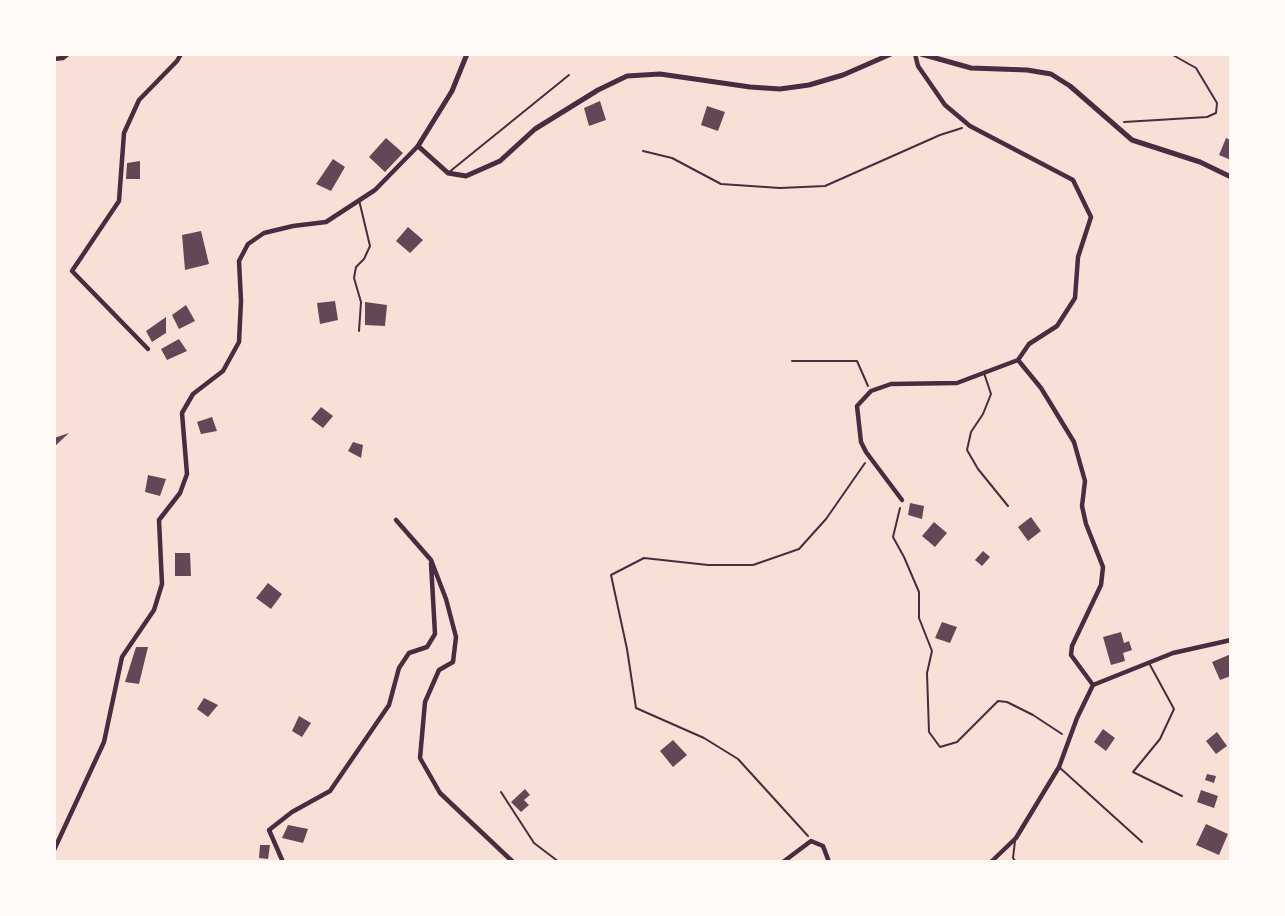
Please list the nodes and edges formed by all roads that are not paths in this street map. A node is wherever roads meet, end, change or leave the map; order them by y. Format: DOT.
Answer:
graph roads {
  1 [pos="68,54"];
  2 [pos="181,54"];
  3 [pos="467,54"];
  4 [pos="891,54"];
  5 [pos="915,54"];
  6 [pos="921,54"];
  7 [pos="54,59"];
  8 [pos="568,75"];
  9 [pos="417,146"];
  10 [pos="448,173"];
  11 [pos="1231,177"];
  12 [pos="359,200"];
  13 [pos="358,331"];
  14 [pos="148,349"];
  15 [pos="1018,360"];
  16 [pos="984,373"];
  17 [pos="902,500"];
  18 [pos="1008,506"];
  19 [pos="396,520"];
  20 [pos="430,560"];
  21 [pos="1231,640"];
  22 [pos="1149,663"];
  23 [pos="1093,685"];
  24 [pos="1059,767"];
  25 [pos="1182,796"];
  26 [pos="1016,838"];
  27 [pos="1142,842"];
  28 [pos="54,850"];
  29 [pos="283,862"];
  30 [pos="513,862"];
  31 [pos="783,862"];
  32 [pos="829,862"];
  33 [pos="991,862"];
  34 [pos="1016,862"];
  1 -- 7 [label="street"];
  2 -- 14 [label="street"];
  3 -- 9 [label="street"];
  4 -- 10 [label="street"];
  5 -- 15 [label="street"];
  6 -- 11 [label="street"];
  8 -- 10 [label="lane"];
  9 -- 10 [label="street"];
  9 -- 12 [label="street"];
  12 -- 13 [label="lane"];
  12 -- 28 [label="street"];
  15 -- 16 [label="street"];
  15 -- 23 [label="street"];
  16 -- 17 [label="street"];
  16 -- 18 [label="lane"];
  19 -- 20 [label="street"];
  20 -- 29 [label="street"];
  20 -- 30 [label="street"];
  21 -- 22 [label="street"];
  22 -- 23 [label="street"];
  22 -- 25 [label="lane"];
  23 -- 24 [label="street"];
  24 -- 26 [label="street"];
  24 -- 27 [label="lane"];
  26 -- 33 [label="street"];
  26 -- 34 [label="lane"];
  31 -- 32 [label="street"];
}
